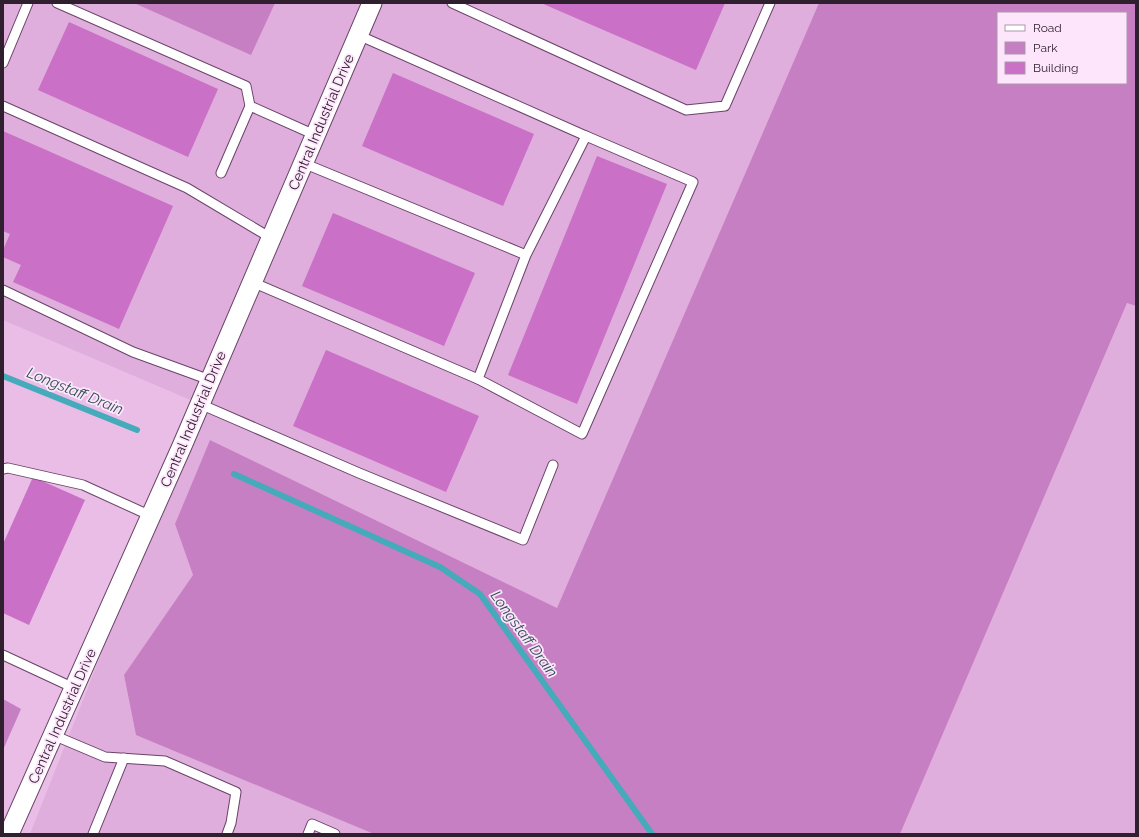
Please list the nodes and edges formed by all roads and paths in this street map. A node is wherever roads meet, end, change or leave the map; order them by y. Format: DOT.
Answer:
graph roads {
  1 [pos="28,3"];
  2 [pos="57,3"];
  3 [pos="372,3"];
  4 [pos="452,3"];
  5 [pos="770,3"];
  6 [pos="470,7"];
  7 [pos="358,35"];
  8 [pos="3,63"];
  9 [pos="3,106"];
  10 [pos="250,106"];
  11 [pos="315,135"];
  12 [pos="586,136"];
  13 [pos="304,163"];
  14 [pos="221,173"];
  15 [pos="271,238"];
  16 [pos="526,255"];
  17 [pos="252,282"];
  18 [pos="3,290"];
  19 [pos="478,379"];
  20 [pos="210,380"];
  21 [pos="200,404"];
  22 [pos="554,465"];
  23 [pos="3,469"];
  24 [pos="151,516"];
  25 [pos="3,654"];
  26 [pos="74,688"];
  27 [pos="53,735"];
  28 [pos="124,758"];
  29 [pos="9,834"];
  30 [pos="93,834"];
  31 [pos="227,834"];
  32 [pos="308,834"];
  33 [pos="335,834"];
  1 -- 8 [label="lane"];
  2 -- 10 [label="lane"];
  3 -- 7 [label="street, Central Industrial Drive"];
  4 -- 6 [label="lane"];
  5 -- 6 [label="lane"];
  7 -- 11 [label="street, Central Industrial Drive"];
  7 -- 12 [label="lane"];
  9 -- 15 [label="lane"];
  10 -- 11 [label="lane"];
  10 -- 14 [label="lane"];
  11 -- 13 [label="street, Central Industrial Drive"];
  12 -- 16 [label="lane"];
  12 -- 19 [label="lane"];
  13 -- 15 [label="street, Central Industrial Drive"];
  13 -- 16 [label="lane"];
  15 -- 17 [label="street, Central Industrial Drive"];
  16 -- 19 [label="lane"];
  17 -- 19 [label="lane"];
  17 -- 20 [label="street, Central Industrial Drive"];
  18 -- 20 [label="lane"];
  20 -- 21 [label="street, Central Industrial Drive"];
  21 -- 22 [label="lane"];
  21 -- 24 [label="street, Central Industrial Drive"];
  23 -- 24 [label="lane"];
  24 -- 26 [label="street, Central Industrial Drive"];
  25 -- 26 [label="lane"];
  26 -- 27 [label="street, Central Industrial Drive"];
  27 -- 28 [label="lane"];
  27 -- 29 [label="street, Central Industrial Drive"];
  28 -- 30 [label="lane"];
  28 -- 31 [label="lane"];
  32 -- 33 [label="lane"];
}
